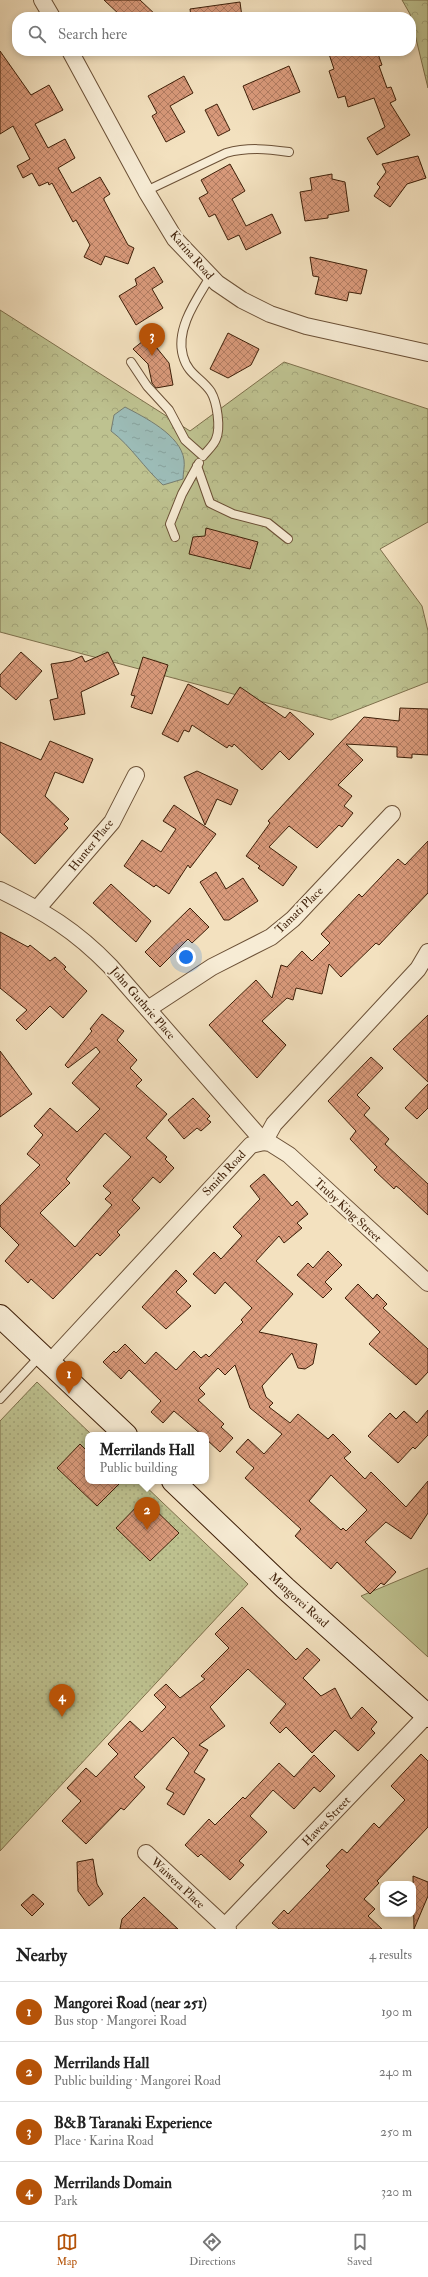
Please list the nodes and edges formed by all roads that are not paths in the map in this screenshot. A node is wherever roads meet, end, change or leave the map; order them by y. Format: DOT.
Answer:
graph roads {
  1 [pos="42,0"];
  2 [pos="49,12"];
  3 [pos="73,56"];
  4 [pos="289,152"];
  5 [pos="146,191"];
  6 [pos="210,277"];
  7 [pos="428,353"];
  8 [pos="131,362"];
  9 [pos="203,456"];
  10 [pos="197,466"];
  11 [pos="175,537"];
  12 [pos="288,539"];
  13 [pos="136,775"];
  14 [pos="392,814"];
  15 [pos="0,890"];
  16 [pos="38,909"];
  17 [pos="428,952"];
  18 [pos="148,1009"];
  19 [pos="264,1142"];
  20 [pos="428,1283"];
  21 [pos="0,1316"];
  22 [pos="45,1358"];
  23 [pos="0,1399"];
  24 [pos="123,1432"];
  25 [pos="176,1484"];
  26 [pos="427,1715"];
  27 [pos="146,1853"];
  28 [pos="227,1928"];
  1 -- 2 [label="street"];
  3 -- 5 [label="street, Karina Road"];
  4 -- 5 [label="lane"];
  5 -- 6 [label="street, Karina Road"];
  6 -- 7 [label="street, Karina Road"];
  6 -- 9 [label="lane"];
  8 -- 9 [label="lane"];
  9 -- 10 [label="lane"];
  10 -- 11 [label="lane"];
  10 -- 12 [label="lane"];
  13 -- 16 [label="street, Hunter Place"];
  14 -- 18 [label="street, Tamati Place"];
  15 -- 16 [label="street, John Guthrie Place"];
  16 -- 18 [label="street, John Guthrie Place"];
  17 -- 19 [label="street"];
  18 -- 19 [label="street, John Guthrie Place"];
  19 -- 20 [label="street, Truby King Street"];
  19 -- 22 [label="street, Smith Road"];
  21 -- 22 [label="street"];
  22 -- 23 [label="lane"];
  22 -- 24 [label="street"];
  25 -- 26 [label="street, Mangorei Road"];
  26 -- 28 [label="street, Hawea Street"];
  27 -- 28 [label="street, Waiwera Place"];
}
